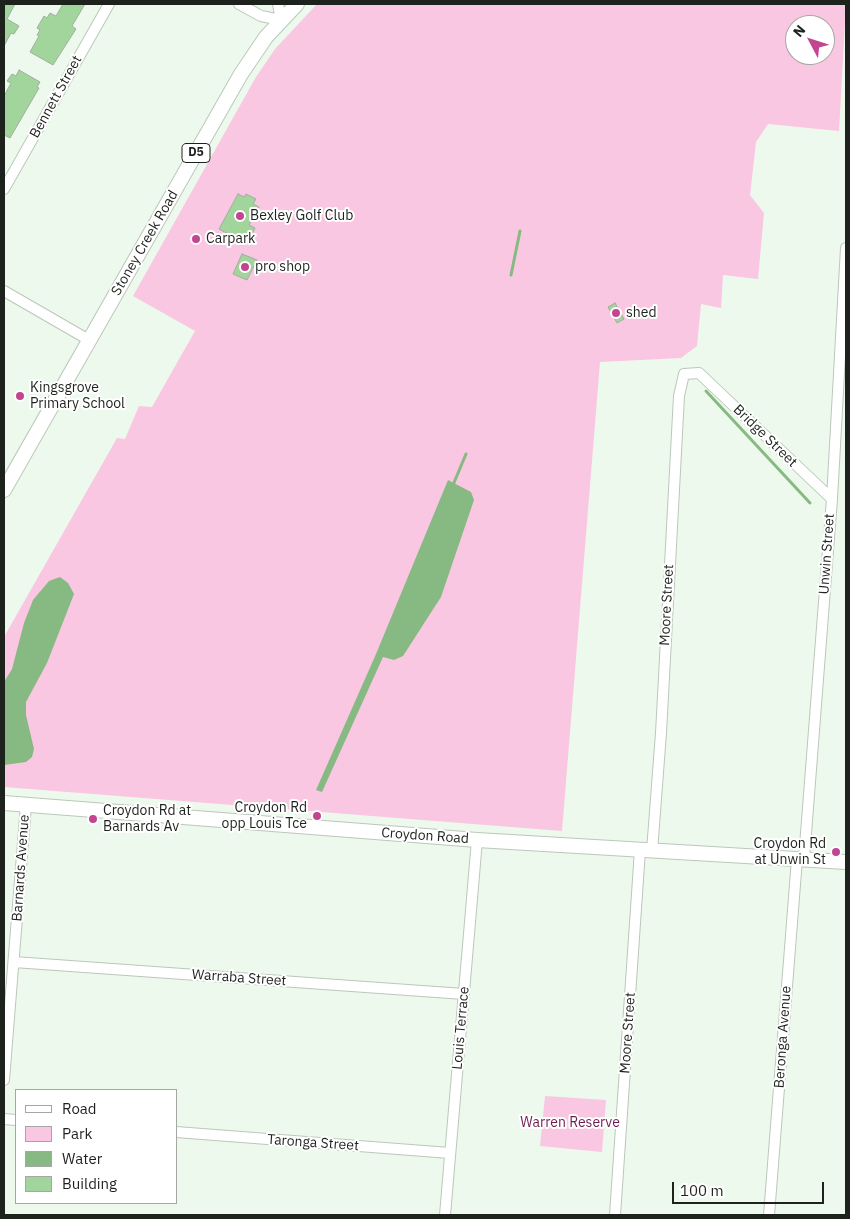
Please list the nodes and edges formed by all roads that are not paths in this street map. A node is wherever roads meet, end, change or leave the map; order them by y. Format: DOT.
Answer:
graph roads {
  1 [pos="109,4"];
  2 [pos="239,4"];
  3 [pos="278,4"];
  4 [pos="297,4"];
  5 [pos="280,20"];
  6 [pos="4,190"];
  7 [pos="846,248"];
  8 [pos="4,291"];
  9 [pos="89,340"];
  10 [pos="699,372"];
  11 [pos="842,377"];
  12 [pos="4,490"];
  13 [pos="832,499"];
  14 [pos="4,802"];
  15 [pos="26,805"];
  16 [pos="477,840"];
  17 [pos="646,851"];
  18 [pos="800,859"];
  19 [pos="846,862"];
  20 [pos="14,962"];
  21 [pos="464,994"];
  22 [pos="4,1080"];
  23 [pos="178,1132"];
  24 [pos="450,1154"];
  25 [pos="445,1215"];
  26 [pos="615,1215"];
  27 [pos="769,1215"];
  1 -- 6 [label="street, Bennett Street"];
  2 -- 5 [label="street"];
  3 -- 5 [label="street"];
  4 -- 5 [label="main road, Stoney Creek Road / D5"];
  5 -- 9 [label="main road, Stoney Creek Road / D5"];
  7 -- 11 [label="street, Unwin Street"];
  8 -- 9 [label="street"];
  9 -- 12 [label="main road, Stoney Creek Road / D5"];
  10 -- 13 [label="street, Bridge Street"];
  10 -- 17 [label="street, Moore Street"];
  11 -- 13 [label="street, Unwin Street"];
  13 -- 18 [label="street, Unwin Street"];
  14 -- 15 [label="main road, Croydon Road"];
  15 -- 16 [label="main road, Croydon Road"];
  15 -- 20 [label="street, Barnards Avenue"];
  16 -- 17 [label="main road, Croydon Road"];
  16 -- 21 [label="street, Louis Terrace"];
  17 -- 18 [label="main road, Croydon Road"];
  17 -- 26 [label="street, Moore Street"];
  18 -- 19 [label="main road, Croydon Road"];
  18 -- 27 [label="street, Beronga Avenue"];
  20 -- 21 [label="street, Warraba Street"];
  20 -- 22 [label="street, Barnards Avenue"];
  21 -- 24 [label="street, Louis Terrace"];
  23 -- 24 [label="street, Taronga Street"];
  24 -- 25 [label="street, Louis Terrace"];
}
